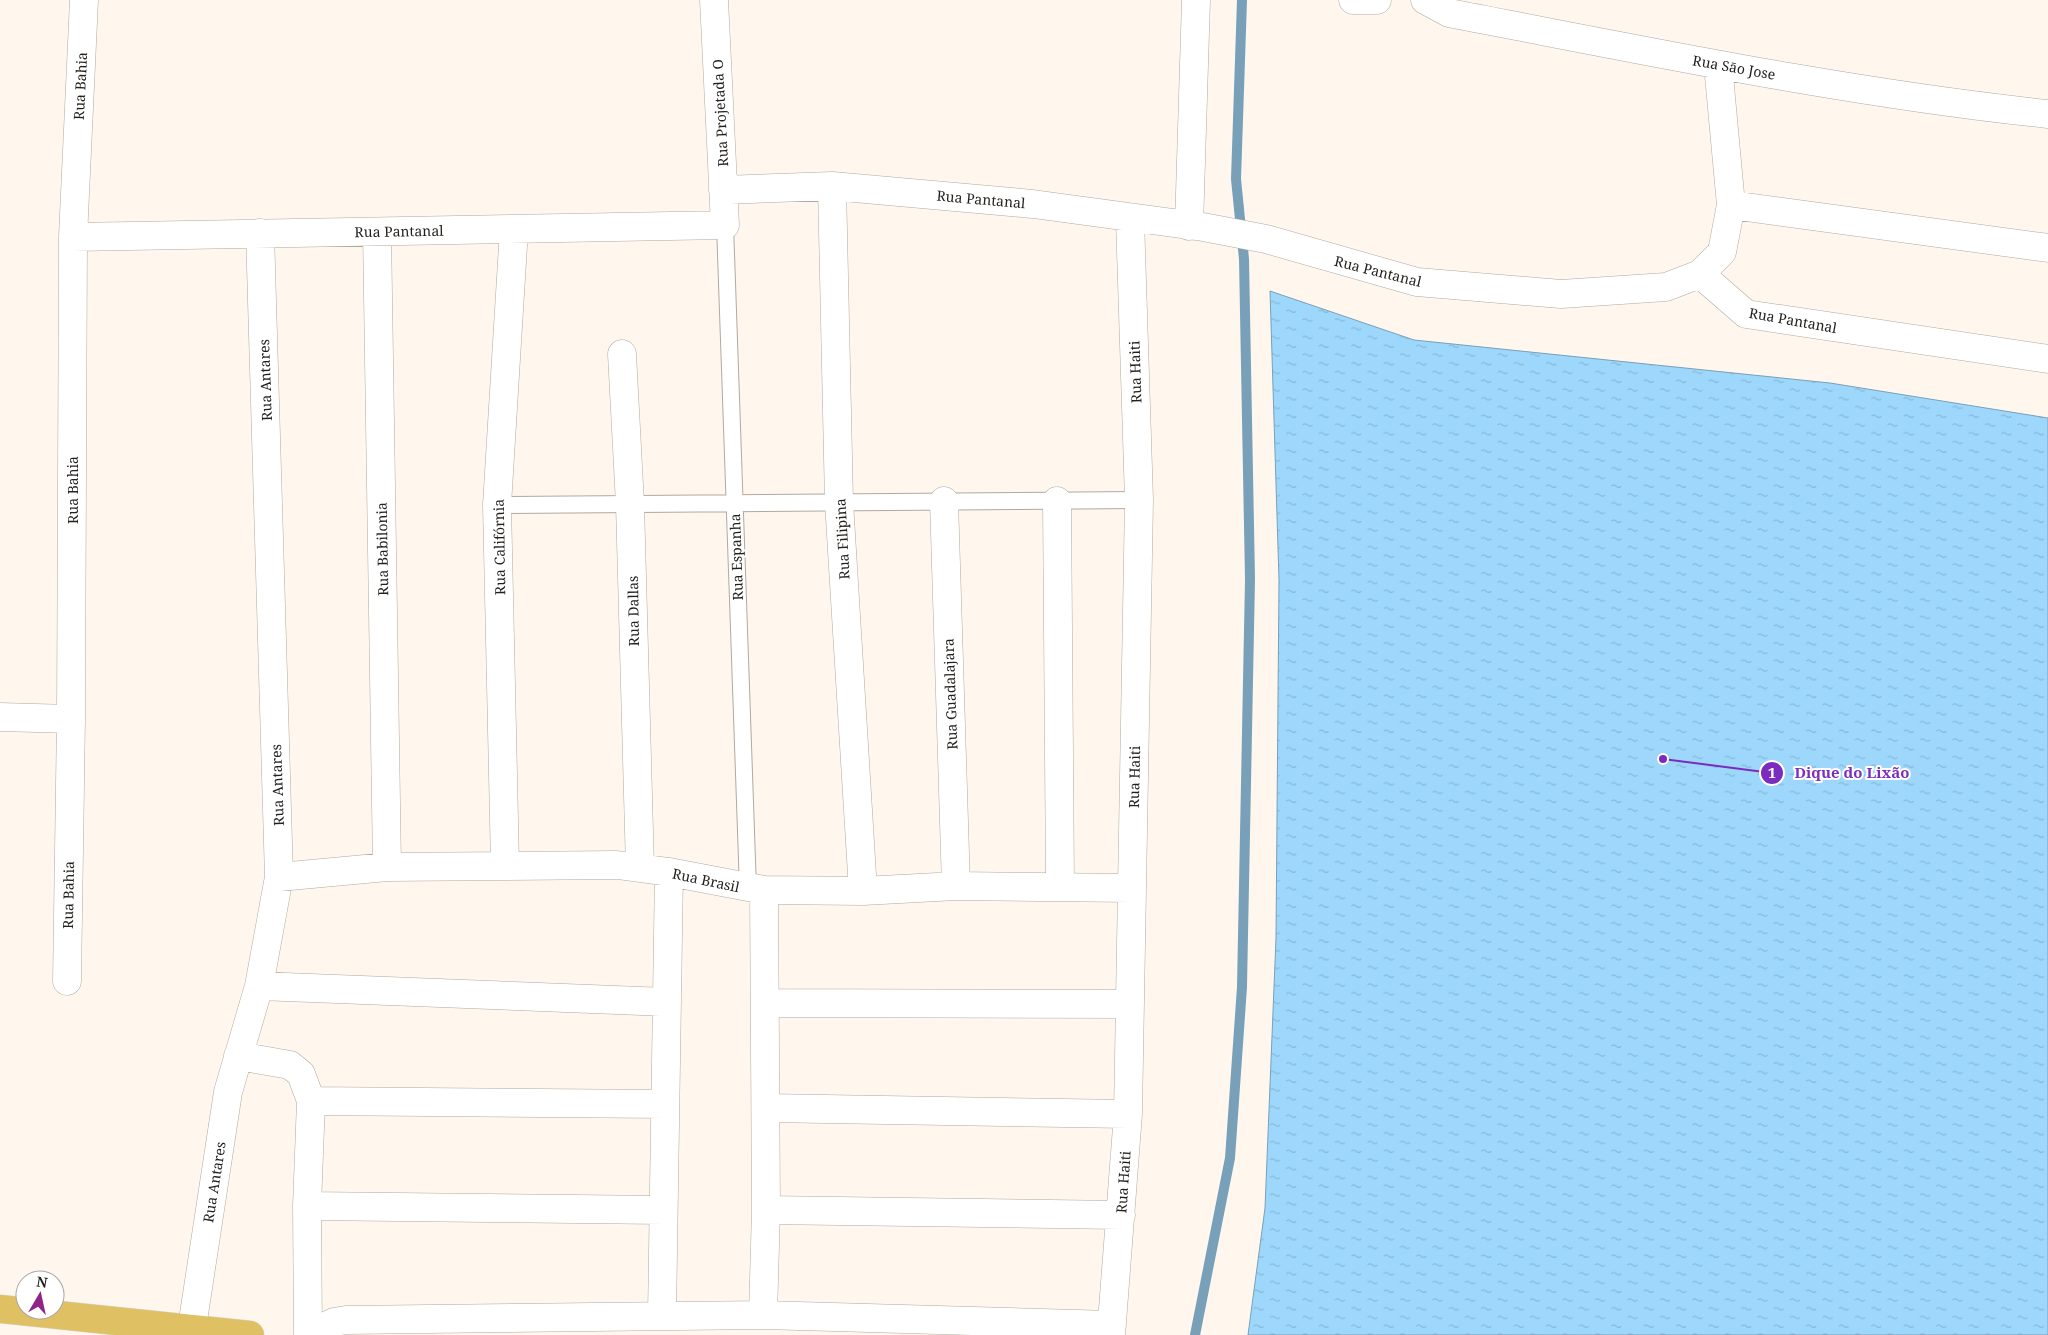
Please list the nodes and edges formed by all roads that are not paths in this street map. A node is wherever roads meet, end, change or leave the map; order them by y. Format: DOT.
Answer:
graph roads {
  1 [pos="84,0"];
  2 [pos="714,0"];
  3 [pos="1196,0"];
  4 [pos="1353,0"];
  5 [pos="1377,0"];
  6 [pos="1425,0"];
  7 [pos="1718,65"];
  8 [pos="2048,114"];
  9 [pos="832,186"];
  10 [pos="723,190"];
  11 [pos="1731,205"];
  12 [pos="1130,219"];
  13 [pos="725,225"];
  14 [pos="1196,226"];
  15 [pos="514,229"];
  16 [pos="377,232"];
  17 [pos="260,233"];
  18 [pos="73,237"];
  19 [pos="2048,248"];
  20 [pos="1700,274"];
  21 [pos="622,354"];
  22 [pos="2048,359"];
  23 [pos="1139,500"];
  24 [pos="1057,501"];
  25 [pos="839,502"];
  26 [pos="944,502"];
  27 [pos="734,503"];
  28 [pos="630,504"];
  29 [pos="497,505"];
  30 [pos="0,717"];
  31 [pos="71,719"];
  32 [pos="505,865"];
  33 [pos="388,867"];
  34 [pos="640,868"];
  35 [pos="669,872"];
  36 [pos="279,877"];
  37 [pos="1060,885"];
  38 [pos="956,886"];
  39 [pos="1132,888"];
  40 [pos="756,890"];
  41 [pos="863,891"];
  42 [pos="67,981"];
  43 [pos="259,986"];
  44 [pos="667,1002"];
  45 [pos="766,1003"];
  46 [pos="1130,1004"];
  47 [pos="238,1056"];
  48 [pos="311,1101"];
  49 [pos="665,1104"];
  50 [pos="766,1108"];
  51 [pos="1128,1114"];
  52 [pos="307,1206"];
  53 [pos="663,1210"];
  54 [pos="766,1210"];
  55 [pos="1121,1214"];
  56 [pos="0,1309"];
  57 [pos="763,1315"];
  58 [pos="662,1316"];
  59 [pos="192,1328"];
  60 [pos="1112,1330"];
  61 [pos="250,1335"];
  62 [pos="308,1335"];
  1 -- 18 [label="street, Rua Bahia"];
  2 -- 10 [label="street, Rua Projetada O"];
  3 -- 14 [label="street"];
  4 -- 5 [label="street"];
  6 -- 7 [label="street, Rua Sāo Jose"];
  7 -- 8 [label="street, Rua Sāo Jose"];
  7 -- 11 [label="street"];
  9 -- 10 [label="street, Rua Pantanal"];
  9 -- 12 [label="street, Rua Pantanal"];
  9 -- 25 [label="street, Rua Filipina"];
  10 -- 13 [label="street, Rua Projetada O"];
  11 -- 19 [label="street"];
  11 -- 20 [label="street"];
  12 -- 14 [label="street, Rua Pantanal"];
  12 -- 23 [label="street, Rua Haiti"];
  13 -- 15 [label="street, Rua Pantanal"];
  13 -- 27 [label="lane, Rua Espanha"];
  14 -- 20 [label="street, Rua Pantanal"];
  15 -- 16 [label="street, Rua Pantanal"];
  15 -- 29 [label="street, Rua Califórnia"];
  16 -- 17 [label="street, Rua Pantanal"];
  16 -- 33 [label="street, Rua Babilonia"];
  17 -- 18 [label="street, Rua Pantanal"];
  17 -- 36 [label="street, Rua Antares"];
  18 -- 31 [label="street, Rua Bahia"];
  20 -- 22 [label="street, Rua Pantanal"];
  21 -- 28 [label="street, Rua Dallas"];
  23 -- 24 [label="lane"];
  23 -- 39 [label="street, Rua Haiti"];
  24 -- 26 [label="lane"];
  24 -- 37 [label="street"];
  25 -- 26 [label="lane"];
  25 -- 27 [label="lane"];
  25 -- 41 [label="street, Rua Filipina"];
  26 -- 38 [label="street, Rua Guadalajara"];
  27 -- 28 [label="lane"];
  27 -- 40 [label="lane, Rua Espanha"];
  28 -- 29 [label="lane"];
  28 -- 34 [label="street, Rua Dallas"];
  29 -- 32 [label="street, Rua Califórnia"];
  30 -- 31 [label="street"];
  31 -- 42 [label="street, Rua Bahia"];
  32 -- 33 [label="street, Rua Brasil"];
  32 -- 34 [label="street, Rua Brasil"];
  33 -- 36 [label="street, Rua Brasil"];
  34 -- 35 [label="street, Rua Brasil"];
  35 -- 40 [label="street, Rua Brasil"];
  35 -- 44 [label="street"];
  36 -- 43 [label="street, Rua Antares"];
  37 -- 38 [label="street, Rua Brasil"];
  37 -- 39 [label="street, Rua Brasil"];
  38 -- 41 [label="street, Rua Brasil"];
  39 -- 46 [label="street, Rua Haiti"];
  40 -- 41 [label="street, Rua Brasil"];
  40 -- 45 [label="street"];
  43 -- 44 [label="street"];
  43 -- 47 [label="street, Rua Antares"];
  44 -- 49 [label="street"];
  45 -- 46 [label="street"];
  45 -- 50 [label="street"];
  46 -- 51 [label="street, Rua Haiti"];
  47 -- 48 [label="street"];
  47 -- 59 [label="street, Rua Antares"];
  48 -- 49 [label="street"];
  48 -- 52 [label="street"];
  49 -- 53 [label="street"];
  50 -- 51 [label="street"];
  50 -- 54 [label="street"];
  51 -- 55 [label="street, Rua Haiti"];
  52 -- 53 [label="street"];
  52 -- 62 [label="street"];
  53 -- 58 [label="street"];
  54 -- 55 [label="street"];
  54 -- 57 [label="street"];
  55 -- 60 [label="street, Rua Haiti"];
  56 -- 59 [label="highway"];
  57 -- 58 [label="street"];
  57 -- 60 [label="street"];
  58 -- 62 [label="street"];
  59 -- 61 [label="highway"];
}
